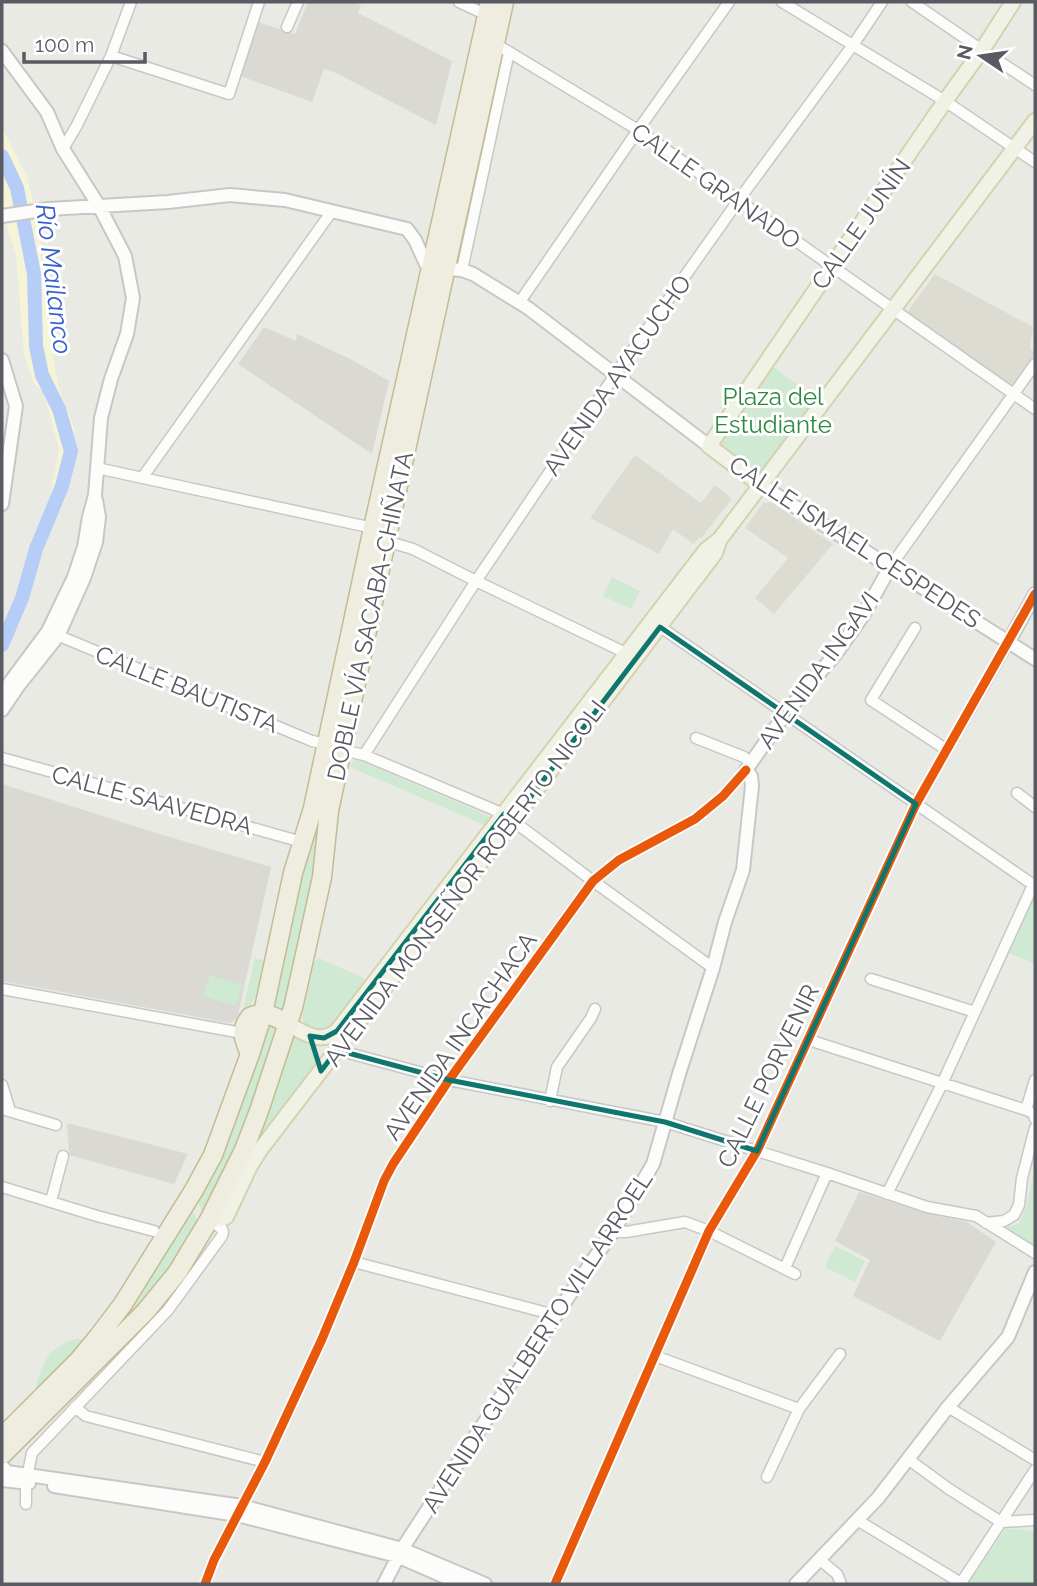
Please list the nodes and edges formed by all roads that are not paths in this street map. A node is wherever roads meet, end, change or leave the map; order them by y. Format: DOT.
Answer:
graph roads {
  1 [pos="131,2"];
  2 [pos="260,2"];
  3 [pos="298,2"];
  4 [pos="459,2"];
  5 [pos="504,2"];
  6 [pos="729,2"];
  7 [pos="782,2"];
  8 [pos="882,2"];
  9 [pos="912,2"];
  10 [pos="1013,2"];
  11 [pos="489,8"];
  12 [pos="287,27"];
  13 [pos="853,45"];
  14 [pos="502,47"];
  15 [pos="982,50"];
  16 [pos="2,51"];
  17 [pos="111,56"];
  18 [pos="1035,85"];
  19 [pos="946,101"];
  20 [pos="1035,121"];
  21 [pos="638,130"];
  22 [pos="1015,148"];
  23 [pos="63,149"];
  24 [pos="1035,162"];
  25 [pos="738,201"];
  26 [pos="99,206"];
  27 [pos="332,211"];
  28 [pos="2,216"];
  29 [pos="831,267"];
  30 [pos="446,268"];
  31 [pos="519,303"];
  32 [pos="892,310"];
  33 [pos="2,360"];
  34 [pos="1035,363"];
  35 [pos="615,375"];
  36 [pos="1014,395"];
  37 [pos="1035,410"];
  38 [pos="7,429"];
  39 [pos="709,446"];
  40 [pos="97,468"];
  41 [pos="142,478"];
  42 [pos="761,485"];
  43 [pos="2,504"];
  44 [pos="379,535"];
  45 [pos="890,567"];
  46 [pos="476,582"];
  47 [pos="1035,594"];
  48 [pos="656,624"];
  49 [pos="915,628"];
  50 [pos="53,633"];
  51 [pos="1008,643"];
  52 [pos="632,655"];
  53 [pos="1035,659"];
  54 [pos="2,693"];
  55 [pos="2,710"];
  56 [pos="785,714"];
  57 [pos="696,738"];
  58 [pos="335,747"];
  59 [pos="947,750"];
  60 [pos="364,755"];
  61 [pos="2,758"];
  62 [pos="748,766"];
  63 [pos="1017,793"];
  64 [pos="916,804"];
  65 [pos="1035,807"];
  66 [pos="509,817"];
  67 [pos="302,842"];
  68 [pos="593,881"];
  69 [pos="1034,885"];
  70 [pos="713,968"];
  71 [pos="871,979"];
  72 [pos="2,989"];
  73 [pos="595,1009"];
  74 [pos="975,1012"];
  75 [pos="263,1013"];
  76 [pos="288,1024"];
  77 [pos="242,1033"];
  78 [pos="310,1036"];
  79 [pos="809,1040"];
  80 [pos="337,1050"];
  81 [pos="250,1054"];
  82 [pos="320,1071"];
  83 [pos="449,1080"];
  84 [pos="1035,1080"];
  85 [pos="942,1084"];
  86 [pos="2,1085"];
  87 [pos="550,1101"];
  88 [pos="6,1110"];
  89 [pos="1026,1110"];
  90 [pos="1035,1119"];
  91 [pos="665,1122"];
  92 [pos="56,1125"];
  93 [pos="1035,1128"];
  94 [pos="757,1151"];
  95 [pos="63,1156"];
  96 [pos="827,1173"];
  97 [pos="2,1187"];
  98 [pos="194,1190"];
  99 [pos="887,1194"];
  100 [pos="51,1201"];
  101 [pos="209,1220"];
  102 [pos="986,1223"];
  103 [pos="154,1231"];
  104 [pos="709,1231"];
  105 [pos="613,1232"];
  106 [pos="1035,1253"];
  107 [pos="354,1262"];
  108 [pos="785,1268"];
  109 [pos="1035,1272"];
  110 [pos="795,1274"];
  111 [pos="555,1315"];
  112 [pos="839,1354"];
  113 [pos="655,1356"];
  114 [pos="948,1407"];
  115 [pos="75,1408"];
  116 [pos="799,1409"];
  117 [pos="2,1437"];
  118 [pos="2,1455"];
  119 [pos="908,1459"];
  120 [pos="1035,1461"];
  121 [pos="265,1462"];
  122 [pos="2,1466"];
  123 [pos="1035,1470"];
  124 [pos="767,1477"];
  125 [pos="27,1478"];
  126 [pos="2,1480"];
  127 [pos="26,1504"];
  128 [pos="239,1510"];
  129 [pos="857,1520"];
  130 [pos="1035,1520"];
  131 [pos="1000,1522"];
  132 [pos="400,1553"];
  133 [pos="820,1560"];
  134 [pos="205,1584"];
  135 [pos="384,1584"];
  136 [pos="461,1584"];
  137 [pos="485,1584"];
  138 [pos="555,1584"];
  139 [pos="796,1584"];
  140 [pos="841,1584"];
  1 -- 17 [label="street"];
  2 -- 17 [label="street"];
  3 -- 12 [label="street"];
  4 -- 11 [label="street"];
  5 -- 14 [label="highway, DOBLE VÍA SACABA-CHIÑATA"];
  6 -- 21 [label="street"];
  7 -- 13 [label="street"];
  8 -- 13 [label="street, AVENIDA AYACUCHO"];
  9 -- 15 [label="street"];
  10 -- 15 [label="main road, CALLE JUNÍN"];
  11 -- 30 [label="highway, DOBLE VÍA SACABA-CHIÑATA"];
  13 -- 19 [label="street"];
  13 -- 25 [label="street, AVENIDA AYACUCHO"];
  14 -- 21 [label="street, CALLE GRANADO"];
  14 -- 30 [label="highway, DOBLE VÍA SACABA-CHIÑATA"];
  15 -- 18 [label="street"];
  15 -- 19 [label="main road, CALLE JUNÍN"];
  16 -- 23 [label="main road"];
  17 -- 23 [label="street"];
  19 -- 22 [label="street"];
  19 -- 29 [label="main road, CALLE JUNÍN"];
  20 -- 22 [label="main road, AVENIDA MONSEÑOR ROBERTO NICOLI"];
  21 -- 25 [label="street, CALLE GRANADO"];
  21 -- 31 [label="street"];
  22 -- 24 [label="street"];
  22 -- 32 [label="main road, AVENIDA MONSEÑOR ROBERTO NICOLI"];
  23 -- 26 [label="main road"];
  25 -- 29 [label="street, CALLE GRANADO"];
  25 -- 35 [label="street, AVENIDA AYACUCHO"];
  26 -- 27 [label="main road"];
  26 -- 28 [label="main road"];
  26 -- 40 [label="main road"];
  27 -- 30 [label="main road"];
  27 -- 41 [label="street"];
  29 -- 32 [label="street, CALLE GRANADO"];
  29 -- 39 [label="main road, CALLE JUNÍN"];
  30 -- 31 [label="main road, CALLE ISMAEL CESPEDES"];
  30 -- 44 [label="highway, DOBLE VÍA SACABA-CHIÑATA"];
  31 -- 35 [label="main road, CALLE ISMAEL CESPEDES"];
  32 -- 36 [label="street, CALLE GRANADO"];
  32 -- 42 [label="main road, AVENIDA MONSEÑOR ROBERTO NICOLI"];
  33 -- 38 [label="main road"];
  34 -- 36 [label="street, AVENIDA INGAVI"];
  35 -- 39 [label="main road, CALLE ISMAEL CESPEDES"];
  35 -- 46 [label="street, AVENIDA AYACUCHO"];
  36 -- 37 [label="street, CALLE GRANADO"];
  36 -- 45 [label="street, AVENIDA INGAVI"];
  38 -- 43 [label="main road"];
  39 -- 42 [label="main road, CALLE ISMAEL CESPEDES"];
  40 -- 41 [label="street"];
  40 -- 50 [label="main road"];
  41 -- 44 [label="street"];
  42 -- 45 [label="main road, CALLE ISMAEL CESPEDES"];
  42 -- 48 [label="main road, AVENIDA MONSEÑOR ROBERTO NICOLI"];
  44 -- 46 [label="street"];
  44 -- 58 [label="highway, DOBLE VÍA SACABA-CHIÑATA"];
  45 -- 51 [label="main road, CALLE ISMAEL CESPEDES"];
  45 -- 56 [label="main road, AVENIDA INGAVI"];
  46 -- 52 [label="street"];
  46 -- 60 [label="street, AVENIDA AYACUCHO"];
  47 -- 51 [label="main road, CALLE PORVENIR"];
  48 -- 52 [label="main road, AVENIDA MONSEÑOR ROBERTO NICOLI"];
  48 -- 56 [label="street"];
  49 -- 59 [label="street"];
  50 -- 54 [label="main road"];
  50 -- 55 [label="main road"];
  50 -- 58 [label="street, CALLE BAUTISTA"];
  51 -- 53 [label="main road, CALLE ISMAEL CESPEDES"];
  51 -- 59 [label="street, CALLE PORVENIR"];
  52 -- 66 [label="main road, AVENIDA MONSEÑOR ROBERTO NICOLI"];
  56 -- 62 [label="main road, AVENIDA INGAVI"];
  56 -- 64 [label="street"];
  57 -- 62 [label="street"];
  58 -- 60 [label="street, CALLE BAUTISTA"];
  58 -- 67 [label="highway, DOBLE VÍA SACABA-CHIÑATA"];
  58 -- 76 [label="highway, DOBLE VÍA SACABA-CHIÑATA"];
  59 -- 64 [label="street, CALLE PORVENIR"];
  60 -- 66 [label="street, CALLE BAUTISTA"];
  61 -- 67 [label="street, CALLE SAAVEDRA"];
  62 -- 68 [label="street, AVENIDA INCACHACA"];
  62 -- 70 [label="main road, AVENIDA GUALBERTO VILLARROEL"];
  63 -- 65 [label="street"];
  64 -- 69 [label="street"];
  64 -- 79 [label="street, CALLE PORVENIR"];
  66 -- 68 [label="street, CALLE BAUTISTA"];
  66 -- 78 [label="main road, AVENIDA MONSEÑOR ROBERTO NICOLI"];
  66 -- 80 [label="main road, AVENIDA MONSEÑOR ROBERTO NICOLI"];
  67 -- 75 [label="highway, DOBLE VÍA SACABA-CHIÑATA"];
  68 -- 70 [label="street, CALLE BAUTISTA"];
  68 -- 83 [label="street, AVENIDA INCACHACA"];
  69 -- 74 [label="street"];
  70 -- 91 [label="main road, AVENIDA GUALBERTO VILLARROEL"];
  71 -- 74 [label="street"];
  72 -- 77 [label="street"];
  73 -- 87 [label="street"];
  74 -- 85 [label="street"];
  75 -- 76 [label="highway"];
  75 -- 77 [label="highway"];
  75 -- 81 [label="highway, DOBLE VÍA SACABA-CHIÑATA"];
  76 -- 78 [label="main road, AVENIDA MONSEÑOR ROBERTO NICOLI"];
  76 -- 101 [label="highway, DOBLE VÍA SACABA-CHIÑATA"];
  77 -- 81 [label="highway"];
  78 -- 82 [label="main road"];
  79 -- 85 [label="street"];
  79 -- 94 [label="street, CALLE PORVENIR"];
  80 -- 82 [label="main road, AVENIDA MONSEÑOR ROBERTO NICOLI"];
  80 -- 83 [label="street"];
  81 -- 98 [label="highway, DOBLE VÍA SACABA-CHIÑATA"];
  82 -- 101 [label="main road, AVENIDA MONSEÑOR ROBERTO NICOLI"];
  83 -- 87 [label="street"];
  83 -- 107 [label="street, AVENIDA INCACHACA"];
  84 -- 89 [label="street"];
  85 -- 89 [label="street"];
  85 -- 99 [label="street"];
  86 -- 88 [label="street"];
  87 -- 91 [label="street"];
  88 -- 92 [label="street"];
  89 -- 90 [label="street"];
  91 -- 94 [label="street"];
  91 -- 105 [label="main road, AVENIDA GUALBERTO VILLARROEL"];
  93 -- 102 [label="street"];
  94 -- 96 [label="street"];
  94 -- 104 [label="street, CALLE PORVENIR"];
  95 -- 100 [label="street"];
  96 -- 99 [label="street"];
  96 -- 108 [label="street"];
  97 -- 100 [label="street"];
  98 -- 101 [label="highway"];
  98 -- 117 [label="highway, DOBLE VÍA SACABA-CHIÑATA"];
  99 -- 102 [label="street"];
  100 -- 103 [label="street"];
  101 -- 115 [label="street"];
  101 -- 118 [label="highway, DOBLE VÍA SACABA-CHIÑATA"];
  102 -- 106 [label="street"];
  104 -- 105 [label="street"];
  104 -- 108 [label="street"];
  104 -- 113 [label="street, CALLE PORVENIR"];
  105 -- 111 [label="main road, AVENIDA GUALBERTO VILLARROEL"];
  107 -- 111 [label="street"];
  107 -- 121 [label="street, AVENIDA INCACHACA"];
  108 -- 110 [label="street"];
  109 -- 114 [label="main road"];
  111 -- 132 [label="main road, AVENIDA GUALBERTO VILLARROEL"];
  112 -- 116 [label="street"];
  113 -- 116 [label="street"];
  113 -- 138 [label="street, CALLE PORVENIR"];
  114 -- 119 [label="main road"];
  114 -- 120 [label="street"];
  115 -- 121 [label="street"];
  115 -- 125 [label="street"];
  116 -- 124 [label="street"];
  119 -- 129 [label="main road"];
  119 -- 131 [label="street"];
  121 -- 128 [label="street, AVENIDA INCACHACA"];
  122 -- 125 [label="main road"];
  123 -- 131 [label="street"];
  125 -- 126 [label="main road"];
  125 -- 127 [label="street"];
  125 -- 128 [label="main road"];
  128 -- 132 [label="main road"];
  128 -- 134 [label="street, AVENIDA INCACHACA"];
  129 -- 131 [label="street"];
  129 -- 133 [label="main road"];
  130 -- 131 [label="street"];
  132 -- 135 [label="main road, AVENIDA GUALBERTO VILLARROEL"];
  132 -- 136 [label="main road"];
  132 -- 137 [label="main road"];
  133 -- 139 [label="main road"];
  133 -- 140 [label="street"];
}
